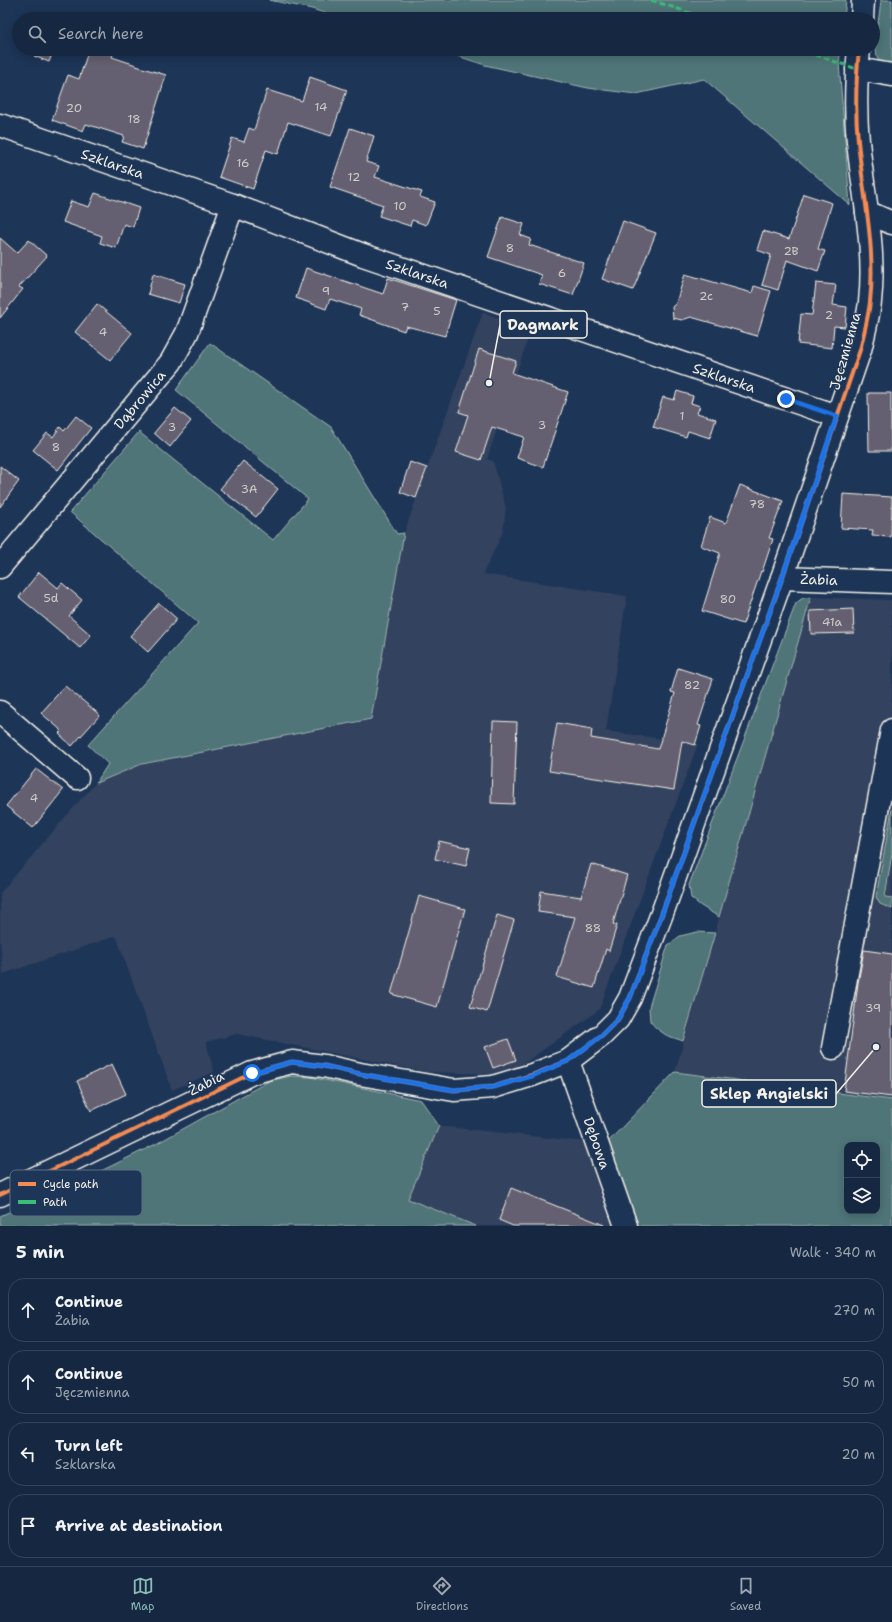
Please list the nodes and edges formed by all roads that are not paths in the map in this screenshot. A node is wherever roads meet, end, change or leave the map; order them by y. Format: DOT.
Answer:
graph roads {
  1 [pos="863,0"];
  2 [pos="862,12"];
  3 [pos="858,59"];
  4 [pos="892,75"];
  5 [pos="0,125"];
  6 [pos="233,205"];
  7 [pos="867,212"];
  8 [pos="892,223"];
  9 [pos="837,416"];
  10 [pos="0,567"];
  11 [pos="782,578"];
  12 [pos="892,582"];
  13 [pos="0,712"];
  14 [pos="892,730"];
  15 [pos="77,778"];
  16 [pos="833,1048"];
  17 [pos="568,1061"];
  18 [pos="52,1170"];
  19 [pos="10,1190"];
  20 [pos="0,1195"];
  21 [pos="626,1226"];
  1 -- 2 [label="street"];
  3 -- 4 [label="street"];
  3 -- 7 [label="street, Jęczmienna"];
  5 -- 6 [label="street, Szklarska"];
  6 -- 9 [label="street, Szklarska"];
  6 -- 10 [label="street, Dąbrowica"];
  7 -- 8 [label="street"];
  7 -- 9 [label="street, Jęczmienna"];
  9 -- 11 [label="street, Jęczmienna"];
  11 -- 12 [label="street, Żabia"];
  11 -- 17 [label="street, Żabia"];
  13 -- 15 [label="street"];
  14 -- 16 [label="street"];
  17 -- 18 [label="street, Żabia"];
  17 -- 21 [label="street, Dębowa"];
  19 -- 20 [label="street, Żabia"];
}
